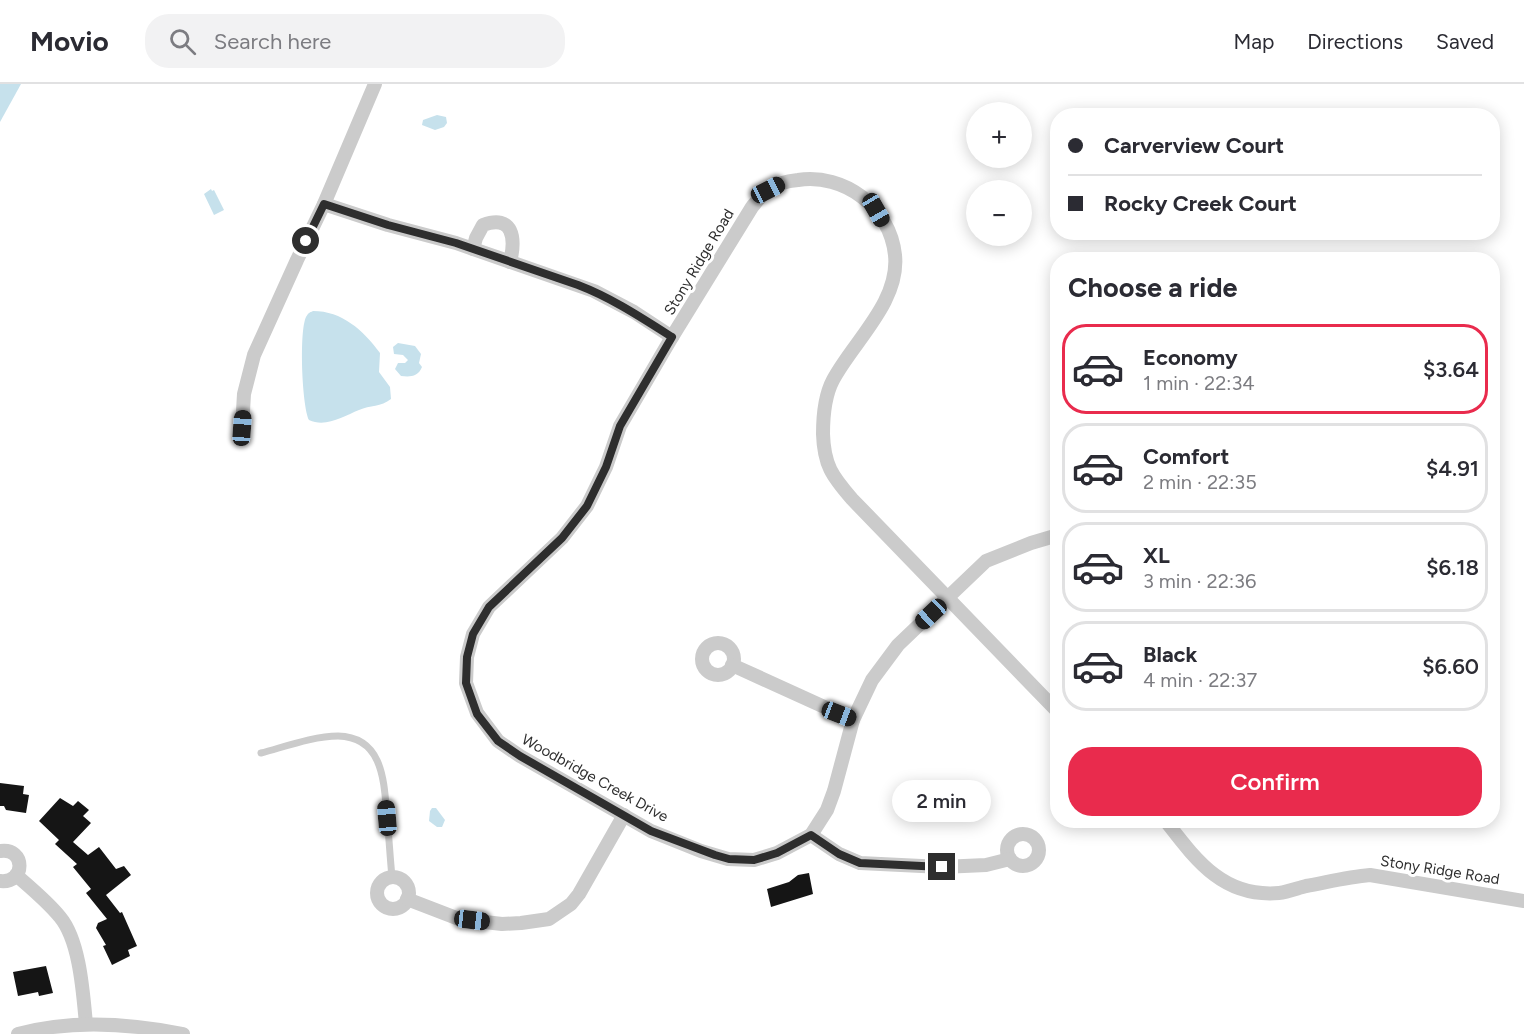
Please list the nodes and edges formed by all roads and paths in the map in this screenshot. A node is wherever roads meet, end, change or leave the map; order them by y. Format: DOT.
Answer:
graph roads {
  1 [pos="375,84"];
  2 [pos="324,204"];
  3 [pos="473,249"];
  4 [pos="510,262"];
  5 [pos="672,337"];
  6 [pos="242,428"];
  7 [pos="1050,537"];
  8 [pos="947,598"];
  9 [pos="732,665"];
  10 [pos="1050,704"];
  11 [pos="853,720"];
  12 [pos="261,753"];
  13 [pos="624,815"];
  14 [pos="1171,828"];
  15 [pos="811,835"];
  16 [pos="0,850"];
  17 [pos="1010,859"];
  18 [pos="16,875"];
  19 [pos="392,877"];
  20 [pos="0,880"];
  21 [pos="407,899"];
  22 [pos="1524,901"];
  23 [pos="86,1024"];
  24 [pos="18,1034"];
  25 [pos="183,1034"];
  1 -- 2 [label="street"];
  2 -- 3 [label="street, Stony Ridge Road"];
  2 -- 6 [label="street"];
  3 -- 4 [label="street, Stony Ridge Road"];
  3 -- 4 [label="street"];
  4 -- 5 [label="street, Stony Ridge Road"];
  5 -- 8 [label="street, Stony Ridge Road"];
  5 -- 13 [label="street, Woodbridge Creek Drive"];
  7 -- 8 [label="street, Woodbridge Creek Drive"];
  8 -- 10 [label="street, Stony Ridge Road"];
  8 -- 11 [label="street, Woodbridge Creek Drive"];
  9 -- 11 [label="street"];
  11 -- 15 [label="street, Woodbridge Creek Drive"];
  12 -- 19 [label="lane"];
  13 -- 15 [label="street, Woodbridge Creek Drive"];
  13 -- 21 [label="street"];
  14 -- 22 [label="street, Stony Ridge Road"];
  15 -- 17 [label="street"];
  16 -- 18 [label="street"];
  18 -- 20 [label="street"];
  18 -- 23 [label="street"];
  19 -- 21 [label="street"];
  19 -- 21 [label="street"];
  23 -- 24 [label="street"];
  23 -- 25 [label="street"];
}
